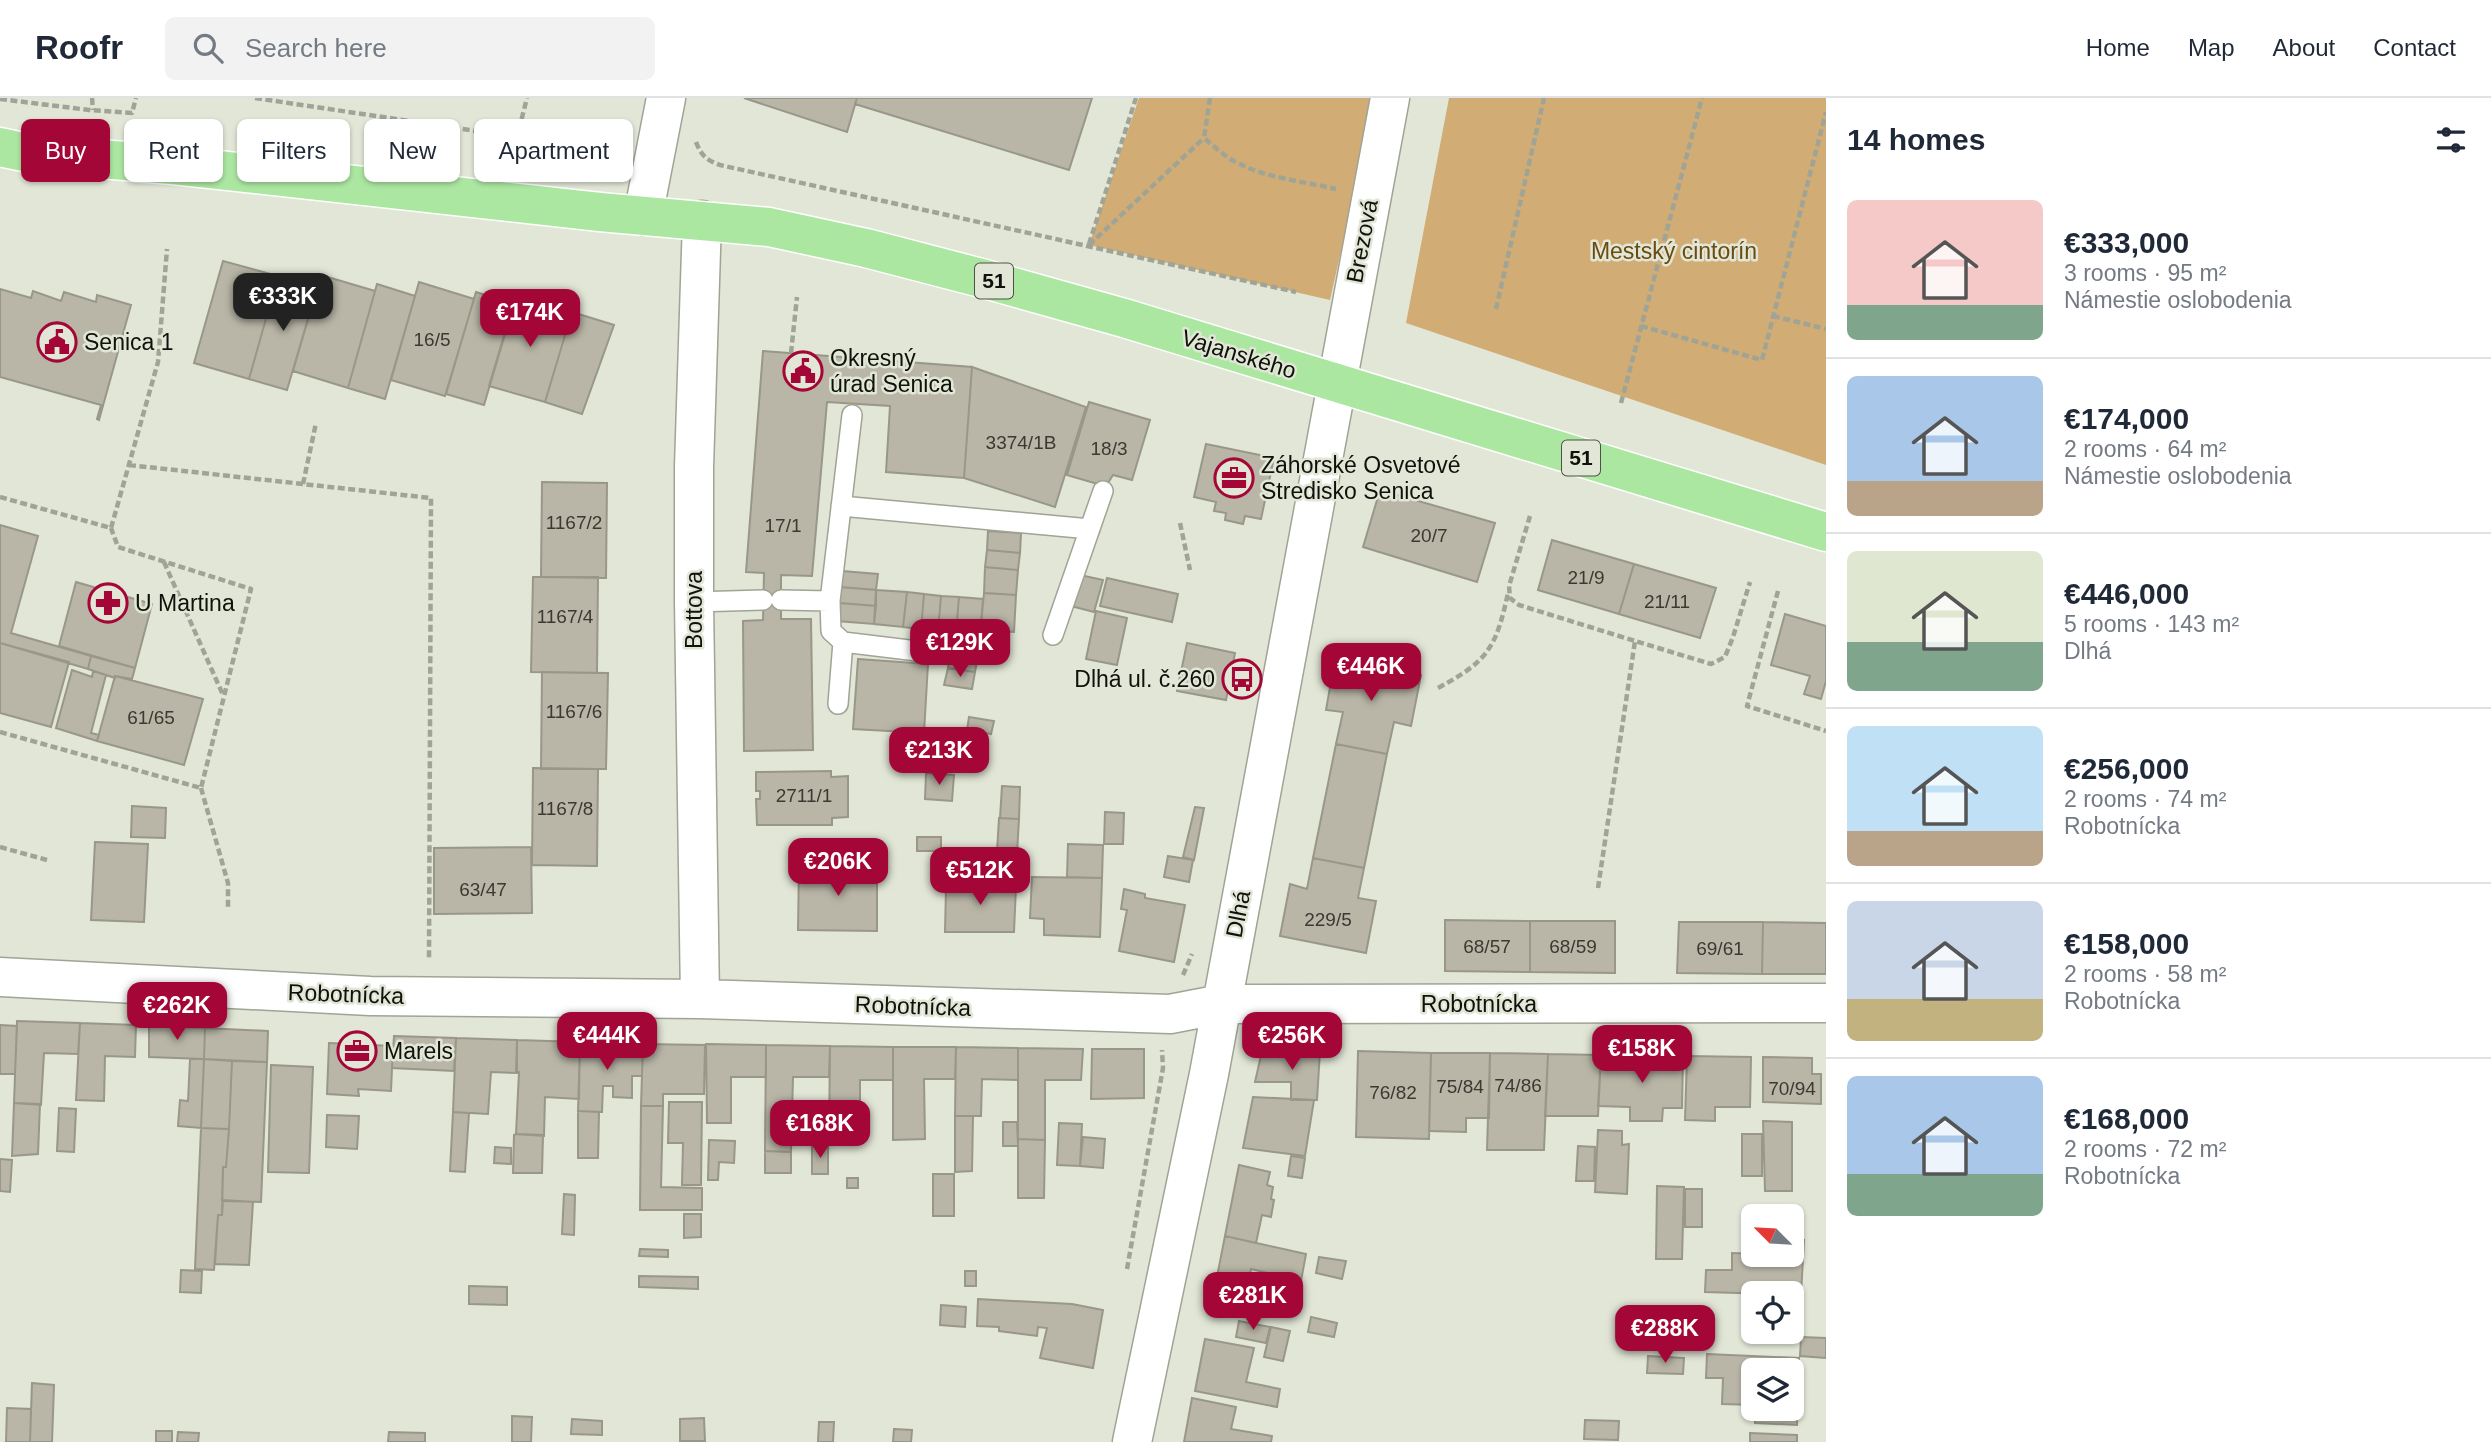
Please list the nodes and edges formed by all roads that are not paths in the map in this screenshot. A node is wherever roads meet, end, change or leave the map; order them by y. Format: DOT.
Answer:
graph roads {
  1 [pos="666,98"];
  2 [pos="1390,98"];
  3 [pos="0,147"];
  4 [pos="643,216"];
  5 [pos="702,220"];
  6 [pos="1337,385"];
  7 [pos="852,415"];
  8 [pos="1103,492"];
  9 [pos="841,506"];
  10 [pos="1090,529"];
  11 [pos="1826,532"];
  12 [pos="830,601"];
  13 [pos="694,602"];
  14 [pos="1052,635"];
  15 [pos="843,642"];
  16 [pos="942,654"];
  17 [pos="838,704"];
  18 [pos="0,977"];
  19 [pos="700,999"];
  20 [pos="1826,1003"];
  21 [pos="1222,1004"];
  22 [pos="1132,1442"];
  1 -- 4 [label="street"];
  2 -- 6 [label="street, Brezová"];
  3 -- 4 [label="main road, 51"];
  4 -- 5 [label="main road, Vajanského / 51"];
  5 -- 6 [label="main road, Vajanského / 51"];
  5 -- 13 [label="street, Bottova"];
  6 -- 11 [label="main road, Vajanského / 51"];
  6 -- 21 [label="street, Dlhá"];
  7 -- 9 [label="lane"];
  8 -- 10 [label="lane"];
  9 -- 10 [label="lane"];
  9 -- 12 [label="lane"];
  10 -- 14 [label="lane"];
  12 -- 13 [label="lane"];
  12 -- 15 [label="lane"];
  13 -- 19 [label="street, Bottova"];
  15 -- 16 [label="lane"];
  15 -- 17 [label="lane"];
  18 -- 19 [label="street, Robotnícka"];
  19 -- 21 [label="street, Robotnícka"];
  20 -- 21 [label="street, Robotnícka"];
  21 -- 22 [label="street, Dlhá"];
}
